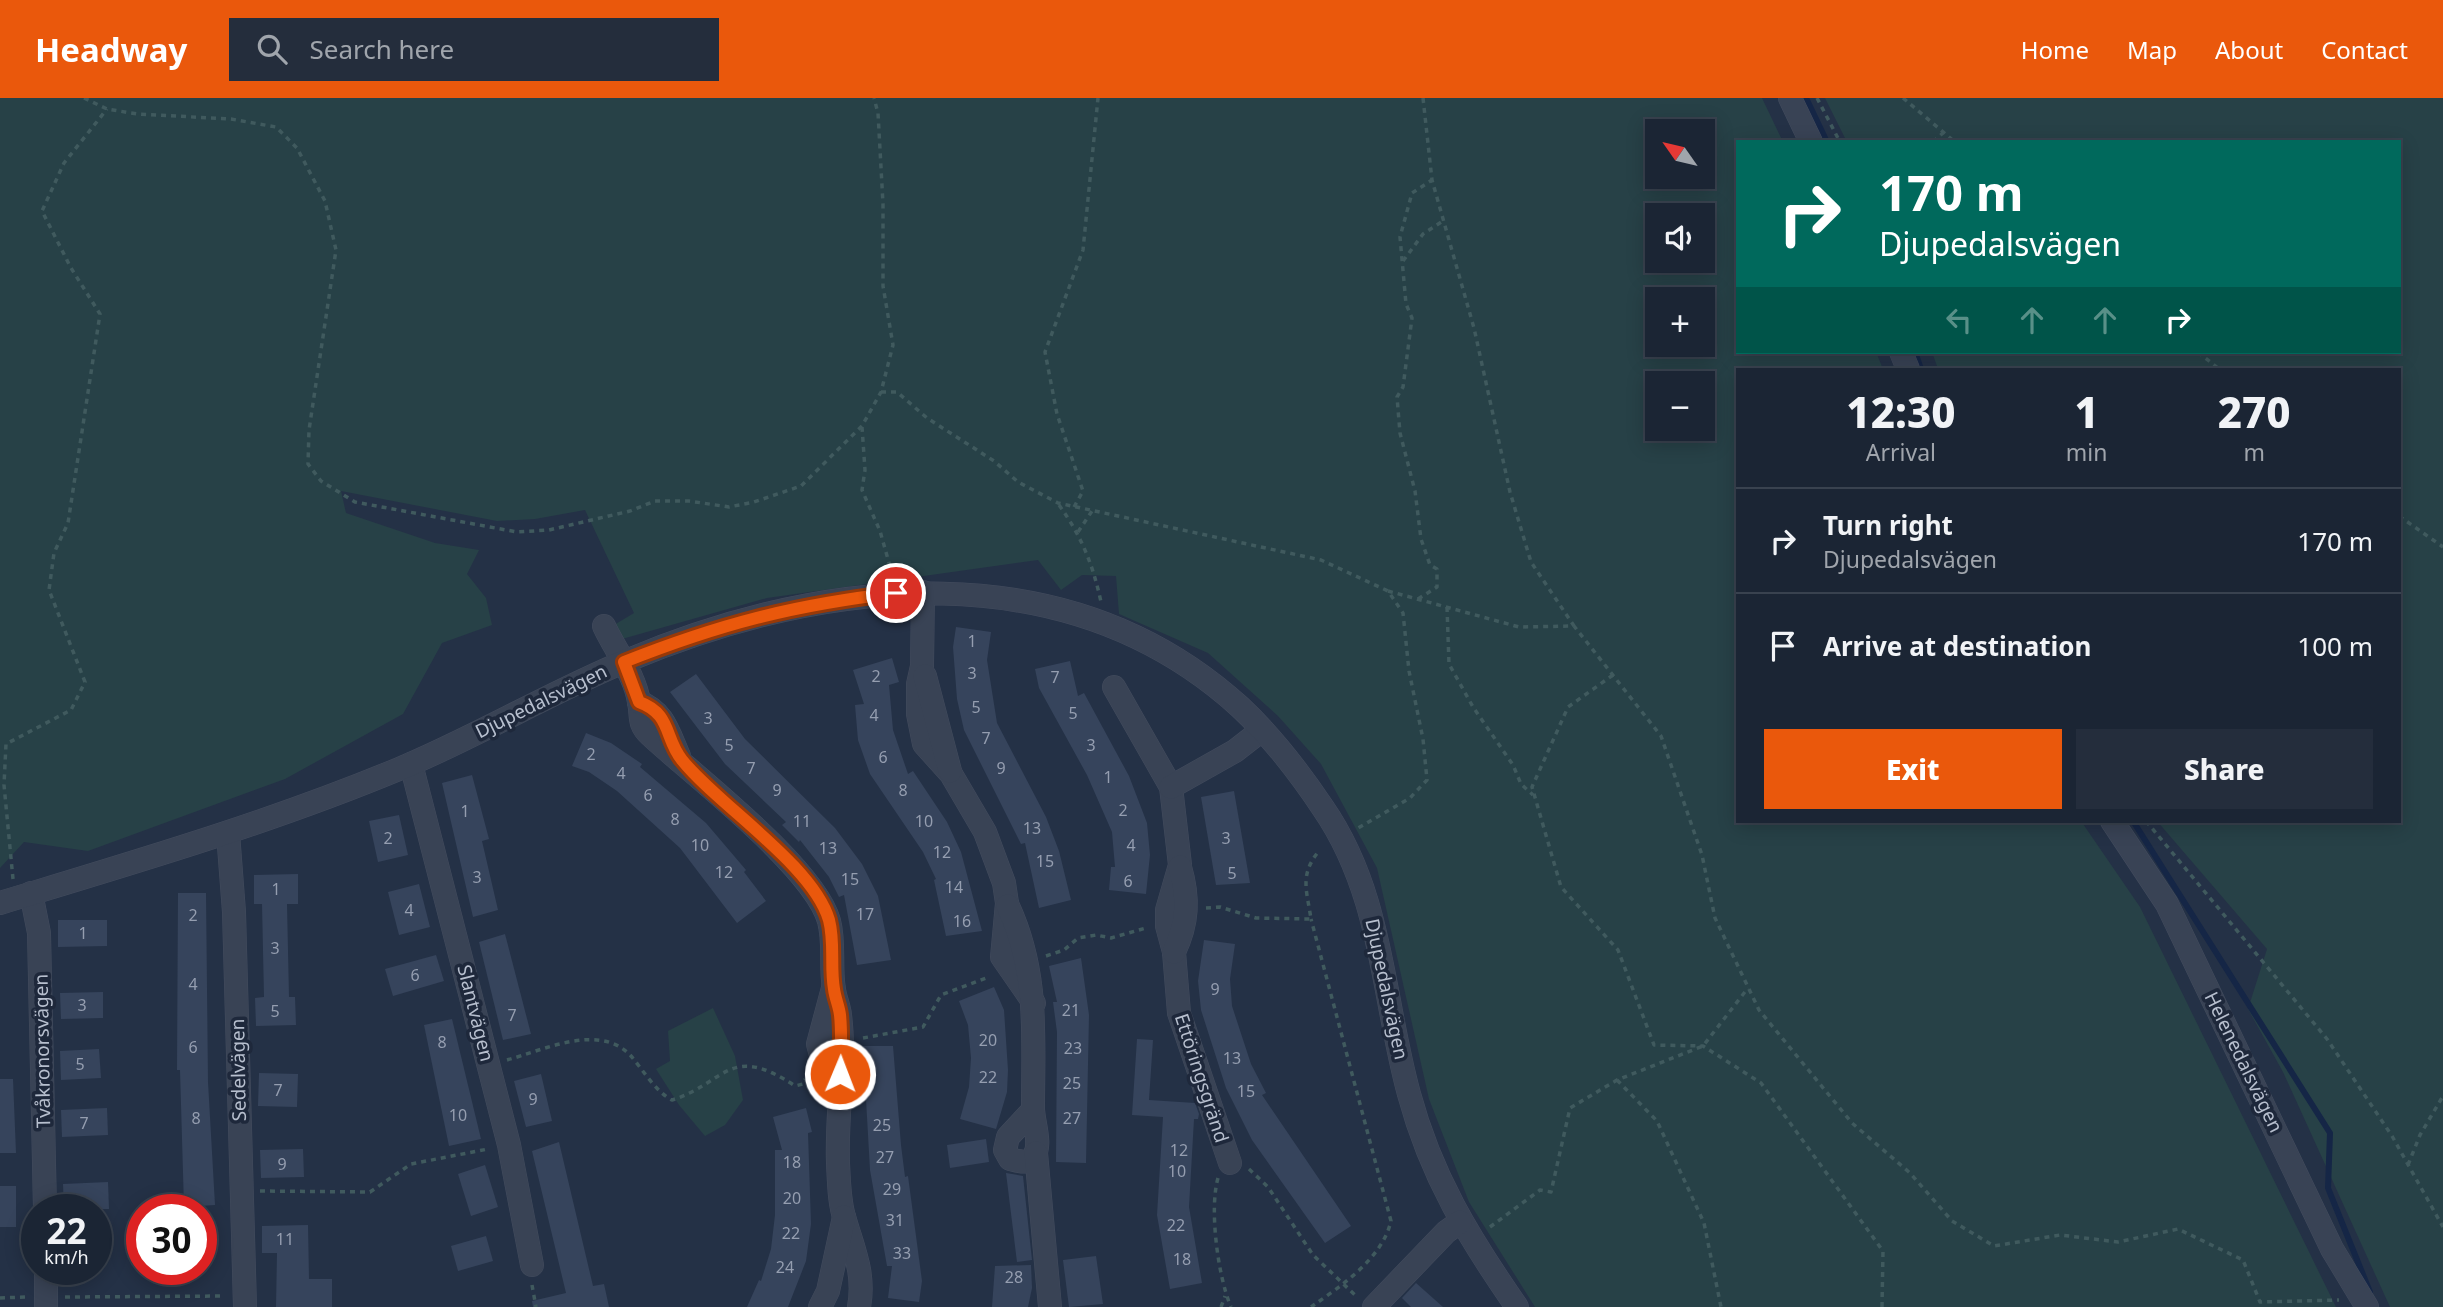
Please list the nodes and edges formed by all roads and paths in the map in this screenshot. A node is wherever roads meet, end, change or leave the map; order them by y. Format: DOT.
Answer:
graph roads {
  1 [pos="85,98"];
  2 [pos="874,98"];
  3 [pos="1098,98"];
  4 [pos="1423,98"];
  5 [pos="1790,98"];
  6 [pos="1817,98"];
  7 [pos="1903,98"];
  8 [pos="107,109"];
  9 [pos="1944,132"];
  10 [pos="1810,140"];
  11 [pos="1839,140"];
  12 [pos="1935,140"];
  13 [pos="1953,140"];
  14 [pos="1432,180"];
  15 [pos="1443,221"];
  16 [pos="1402,263"];
  17 [pos="2200,354"];
  18 [pos="2218,368"];
  19 [pos="881,392"];
  20 [pos="862,426"];
  21 [pos="1058,503"];
  22 [pos="1074,507"];
  23 [pos="1092,512"];
  24 [pos="2401,517"];
  25 [pos="1078,532"];
  26 [pos="2443,547"];
  27 [pos="1388,591"];
  28 [pos="923,592"];
  29 [pos="896,593"];
  30 [pos="1418,599"];
  31 [pos="1447,607"];
  32 [pos="1098,621"];
  33 [pos="604,626"];
  34 [pos="1574,626"];
  35 [pos="624,662"];
  36 [pos="1613,675"];
  37 [pos="1114,687"];
  38 [pos="1262,730"];
  39 [pos="411,764"];
  40 [pos="1171,787"];
  41 [pos="1535,797"];
  42 [pos="2113,823"];
  43 [pos="2148,823"];
  44 [pos="1354,831"];
  45 [pos="228,833"];
  46 [pos="1319,851"];
  47 [pos="15,899"];
  48 [pos="1177,916"];
  49 [pos="1311,919"];
  50 [pos="1018,965"];
  51 [pos="834,988"];
  52 [pos="1749,988"];
  53 [pos="841,1041"];
  54 [pos="1703,1046"];
  55 [pos="820,1051"];
  56 [pos="488,1066"];
  57 [pos="1617,1080"];
  58 [pos="2443,1096"];
  59 [pos="1033,1110"];
  60 [pos="837,1118"];
  61 [pos="509,1145"];
  62 [pos="1036,1153"];
  63 [pos="1230,1163"];
  64 [pos="2407,1166"];
  65 [pos="241,1190"];
  66 [pos="45,1194"];
  67 [pos="844,1217"];
  68 [pos="2443,1227"];
  69 [pos="1466,1232"];
  70 [pos="532,1265"];
  71 [pos="1342,1284"];
  72 [pos="1225,1294"];
  73 [pos="0,1298"];
  74 [pos="824,1299"];
  75 [pos="46,1302"];
  76 [pos="245,1302"];
  77 [pos="860,1303"];
  78 [pos="2366,1303"];
  79 [pos="1050,1307"];
  80 [pos="1221,1307"];
  81 [pos="1231,1307"];
  82 [pos="1311,1307"];
  83 [pos="1374,1307"];
  84 [pos="1517,1307"];
  85 [pos="1721,1307"];
  86 [pos="1882,1307"];
  1 -- 8 [label="path"];
  2 -- 19 [label="path"];
  3 -- 22 [label="path"];
  4 -- 14 [label="path"];
  5 -- 10 [label="street"];
  6 -- 11 [label="path"];
  7 -- 9 [label="path"];
  8 -- 20 [label="path"];
  8 -- 47 [label="path"];
  9 -- 12 [label="path"];
  9 -- 13 [label="path"];
  14 -- 15 [label="path"];
  14 -- 16 [label="path"];
  15 -- 16 [label="path"];
  15 -- 34 [label="path"];
  16 -- 30 [label="path"];
  17 -- 18 [label="path"];
  19 -- 20 [label="path"];
  19 -- 21 [label="path"];
  20 -- 29 [label="path"];
  21 -- 22 [label="path"];
  21 -- 25 [label="path"];
  22 -- 23 [label="path"];
  23 -- 25 [label="path"];
  23 -- 27 [label="path"];
  24 -- 26 [label="path"];
  25 -- 32 [label="path"];
  27 -- 30 [label="path"];
  27 -- 44 [label="path"];
  28 -- 29 [label="street, Djupedalsvägen"];
  28 -- 32 [label="street, Djupedalsvägen"];
  28 -- 50 [label="street"];
  29 -- 35 [label="street, Djupedalsvägen"];
  30 -- 31 [label="path"];
  31 -- 34 [label="path"];
  31 -- 41 [label="path"];
  32 -- 38 [label="street, Djupedalsvägen"];
  33 -- 35 [label="street"];
  34 -- 36 [label="path"];
  35 -- 39 [label="street, Djupedalsvägen"];
  35 -- 51 [label="street"];
  36 -- 41 [label="path"];
  36 -- 52 [label="path"];
  37 -- 40 [label="street"];
  38 -- 40 [label="street"];
  38 -- 69 [label="street, Djupedalsvägen"];
  39 -- 45 [label="street, Djupedalsvägen"];
  39 -- 56 [label="street, Slantvägen"];
  40 -- 48 [label="street, Ettöringsgränd"];
  41 -- 54 [label="path"];
  42 -- 78 [label="street, Helenedalsvägen"];
  43 -- 64 [label="path"];
  45 -- 47 [label="street, Djupedalsvägen"];
  45 -- 65 [label="street, Sedelvägen"];
  46 -- 49 [label="path"];
  47 -- 66 [label="street, Tvåkronorsvägen"];
  48 -- 49 [label="path"];
  48 -- 50 [label="path"];
  48 -- 63 [label="street, Ettöringsgränd"];
  49 -- 71 [label="path"];
  50 -- 53 [label="path"];
  50 -- 59 [label="street"];
  51 -- 53 [label="street"];
  51 -- 55 [label="street"];
  52 -- 54 [label="path"];
  52 -- 78 [label="path"];
  53 -- 60 [label="street"];
  54 -- 57 [label="path"];
  54 -- 86 [label="path"];
  55 -- 56 [label="path"];
  55 -- 60 [label="street"];
  56 -- 61 [label="street, Slantvägen"];
  57 -- 69 [label="path"];
  57 -- 85 [label="path"];
  58 -- 64 [label="path"];
  59 -- 62 [label="street"];
  59 -- 62 [label="street"];
  60 -- 67 [label="street"];
  61 -- 65 [label="path"];
  61 -- 70 [label="street, Slantvägen"];
  62 -- 79 [label="street"];
  63 -- 71 [label="path"];
  63 -- 72 [label="path"];
  64 -- 68 [label="path"];
  65 -- 76 [label="street, Sedelvägen"];
  67 -- 74 [label="street"];
  67 -- 77 [label="street"];
  69 -- 83 [label="street"];
  69 -- 84 [label="street, Djupedalsvägen"];
  71 -- 82 [label="path"];
  72 -- 80 [label="path"];
  72 -- 81 [label="path"];
  73 -- 75 [label="path"];
  74 -- 77 [label="street"];
  75 -- 76 [label="path"];
}
